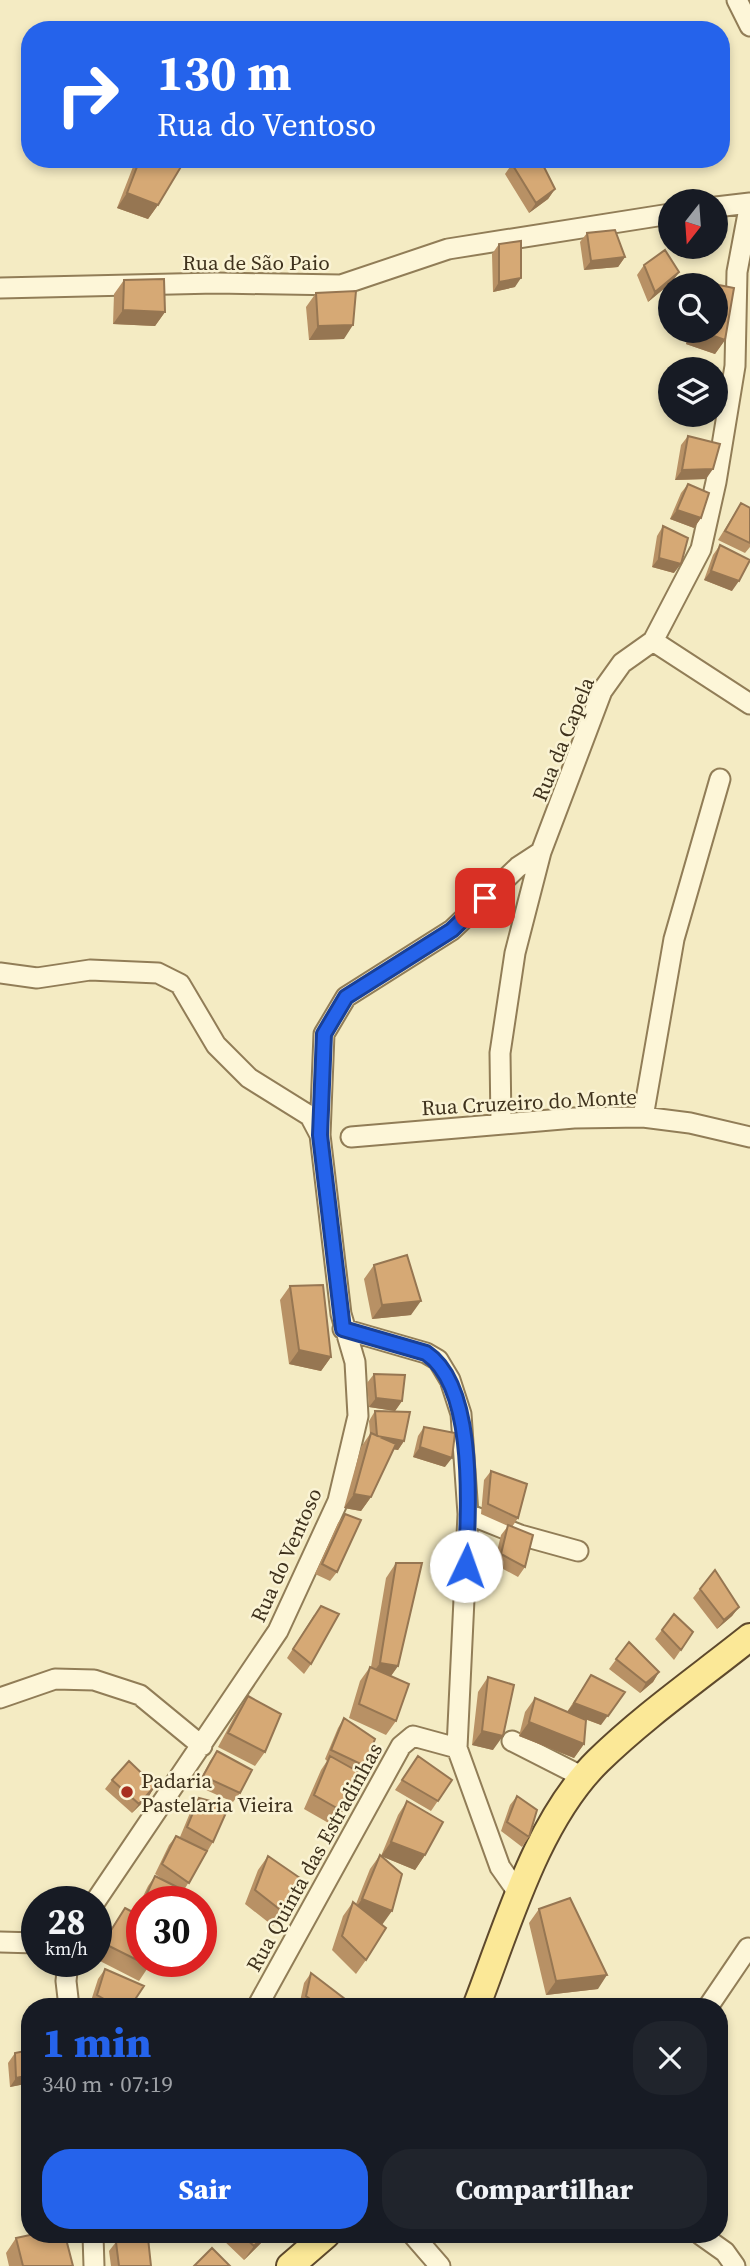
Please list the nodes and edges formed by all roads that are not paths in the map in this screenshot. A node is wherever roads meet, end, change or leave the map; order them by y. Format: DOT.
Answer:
graph roads {
  1 [pos="737,0"];
  2 [pos="750,26"];
  3 [pos="750,203"];
  4 [pos="728,206"];
  5 [pos="658,216"];
  6 [pos="0,288"];
  7 [pos="653,641"];
  8 [pos="750,705"];
  9 [pos="720,779"];
  10 [pos="541,852"];
  11 [pos="0,973"];
  12 [pos="643,1117"];
  13 [pos="501,1124"];
  14 [pos="320,1135"];
  15 [pos="351,1137"];
  16 [pos="750,1137"];
  17 [pos="343,1329"];
  18 [pos="468,1514"];
  19 [pos="578,1551"];
  20 [pos="750,1637"];
  21 [pos="0,1698"];
  22 [pos="512,1741"];
  23 [pos="202,1746"];
  24 [pos="457,1748"];
  25 [pos="585,1778"];
  26 [pos="106,1886"];
  27 [pos="519,1894"];
  28 [pos="0,1942"];
  29 [pos="21,1943"];
  30 [pos="748,1948"];
  31 [pos="66,1977"];
  32 [pos="68,1998"];
  33 [pos="262,1998"];
  34 [pos="479,1998"];
  35 [pos="714,1998"];
  36 [pos="93,2243"];
  37 [pos="420,2243"];
  38 [pos="712,2243"];
  39 [pos="94,2266"];
  40 [pos="440,2266"];
  41 [pos="735,2266"];
  1 -- 2 [label="street"];
  3 -- 4 [label="street"];
  3 -- 7 [label="street, Rua da Capela"];
  5 -- 6 [label="street, Rua de São Paio"];
  7 -- 8 [label="street"];
  7 -- 10 [label="street, Rua da Capela"];
  9 -- 12 [label="street"];
  10 -- 13 [label="street, Rua da Capela"];
  10 -- 14 [label="street"];
  11 -- 14 [label="street"];
  12 -- 13 [label="street, Rua Cruzeiro do Monte"];
  12 -- 16 [label="street, Rua Cruzeiro do Monte"];
  13 -- 15 [label="street, Rua Cruzeiro do Monte"];
  14 -- 17 [label="street, Rua do Ventoso"];
  17 -- 18 [label="street"];
  17 -- 23 [label="street, Rua do Ventoso"];
  18 -- 19 [label="street"];
  18 -- 24 [label="street"];
  20 -- 25 [label="main road"];
  21 -- 23 [label="street"];
  22 -- 25 [label="street"];
  23 -- 26 [label="street, Rua do Ventoso"];
  24 -- 27 [label="street"];
  24 -- 33 [label="street, Rua Quinta das Estradinhas"];
  25 -- 27 [label="main road"];
  27 -- 34 [label="main road"];
  28 -- 29 [label="street"];
  30 -- 35 [label="street"];
  31 -- 32 [label="street"];
  36 -- 39 [label="street"];
  37 -- 40 [label="street"];
  38 -- 41 [label="street"];
}
